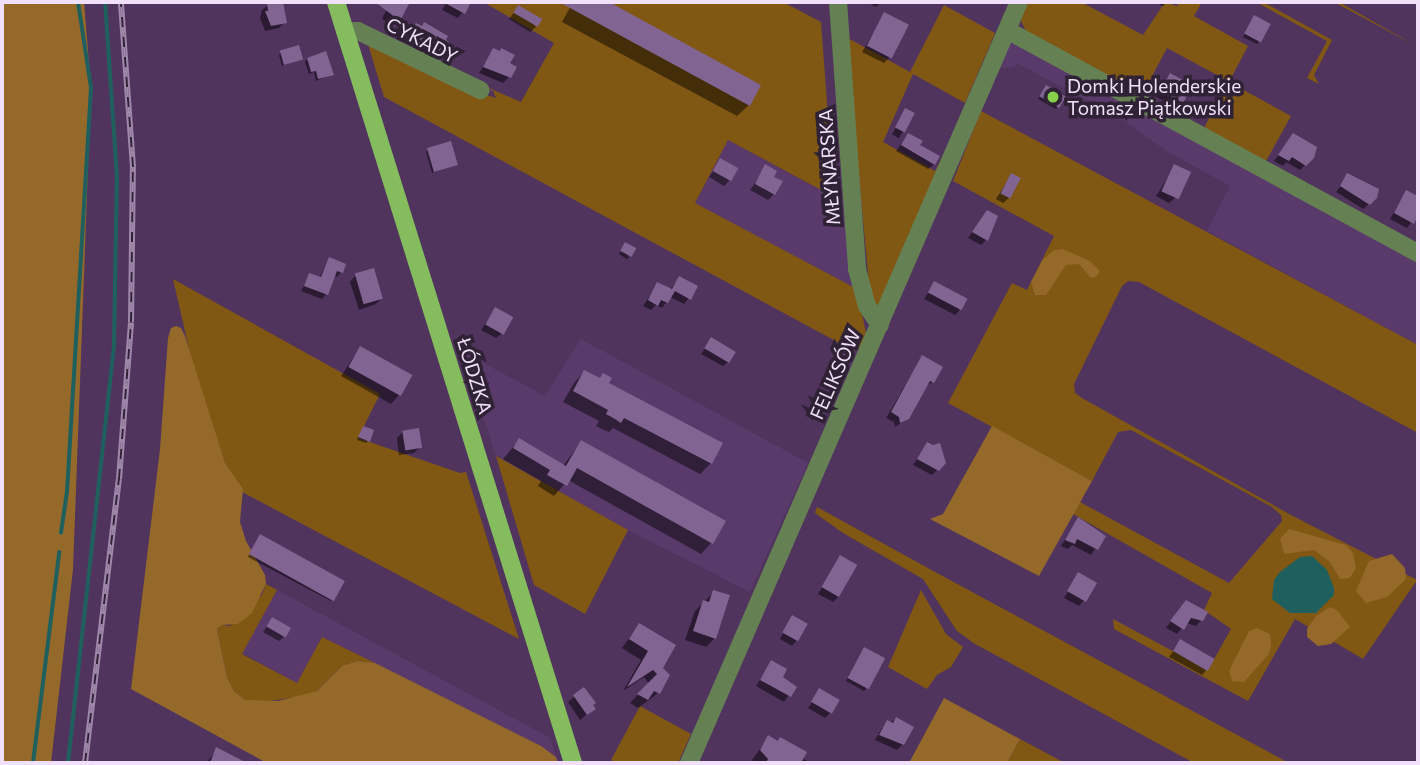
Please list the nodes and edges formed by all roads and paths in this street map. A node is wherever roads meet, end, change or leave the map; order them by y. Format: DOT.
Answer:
graph roads {
  1 [pos="336,2"];
  2 [pos="838,2"];
  3 [pos="1019,2"];
  4 [pos="1007,30"];
  5 [pos="345,31"];
  6 [pos="480,90"];
  7 [pos="1418,253"];
  8 [pos="880,325"];
  9 [pos="573,763"];
  10 [pos="689,763"];
  1 -- 5 [label="main road, ŁÓDZKA"];
  2 -- 8 [label="street, MŁYNARSKA"];
  3 -- 4 [label="street, FELIKSÓW"];
  4 -- 7 [label="street"];
  4 -- 8 [label="street, FELIKSÓW"];
  5 -- 6 [label="street, CYKADY"];
  5 -- 9 [label="main road, ŁÓDZKA"];
  8 -- 10 [label="street, FELIKSÓW"];
}
